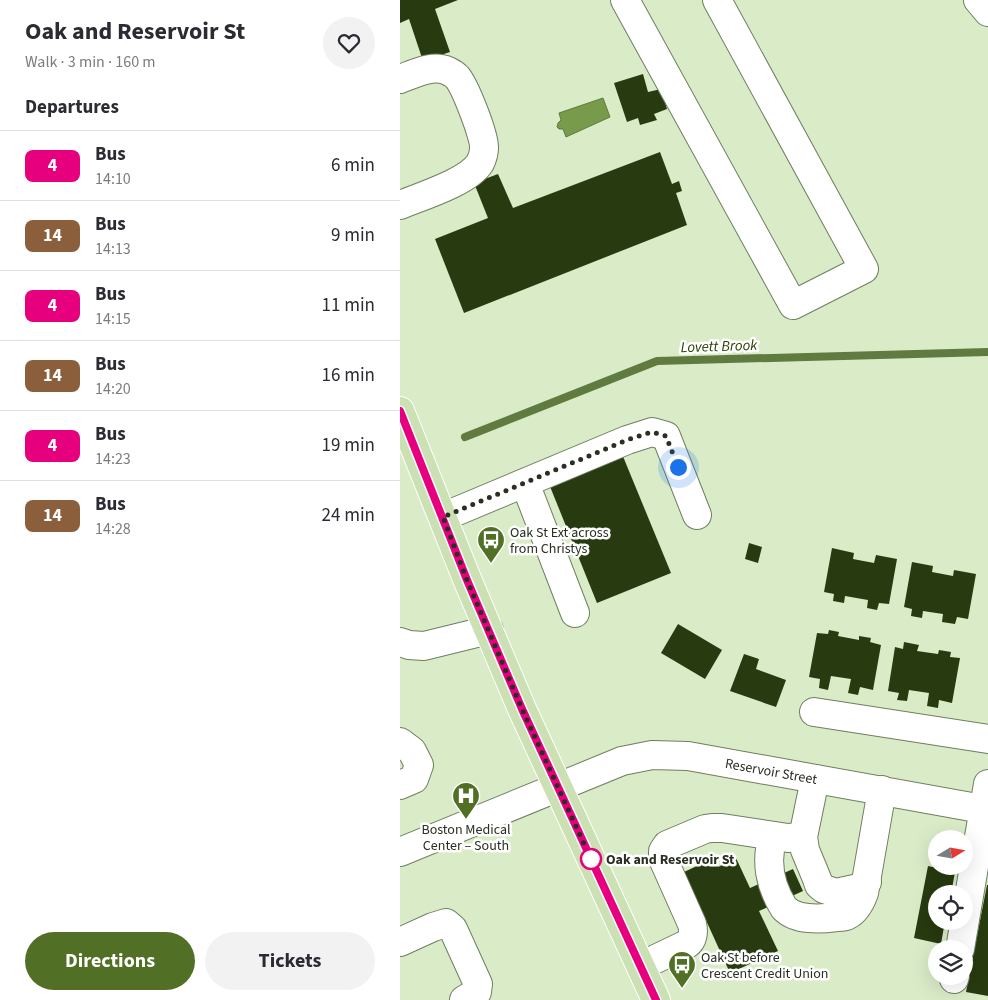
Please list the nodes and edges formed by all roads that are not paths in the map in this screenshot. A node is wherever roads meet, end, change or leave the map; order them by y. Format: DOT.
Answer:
graph roads {
  1 [pos="625,0"];
  2 [pos="717,0"];
  3 [pos="978,0"];
  4 [pos="988,12"];
  5 [pos="400,79"];
  6 [pos="400,205"];
  7 [pos="400,411"];
  8 [pos="525,482"];
  9 [pos="697,515"];
  10 [pos="443,517"];
  11 [pos="575,613"];
  12 [pos="489,630"];
  13 [pos="400,642"];
  14 [pos="814,712"];
  15 [pos="988,739"];
  16 [pos="400,742"];
  17 [pos="816,779"];
  18 [pos="400,785"];
  19 [pos="558,788"];
  20 [pos="882,790"];
  21 [pos="987,801"];
  22 [pos="773,836"];
  23 [pos="802,837"];
  24 [pos="400,852"];
  25 [pos="867,882"];
  26 [pos="962,940"];
  27 [pos="400,942"];
  28 [pos="641,966"];
  29 [pos="464,1000"];
  30 [pos="656,1000"];
  1 -- 2 [label="street"];
  3 -- 4 [label="street"];
  5 -- 6 [label="street"];
  7 -- 10 [label="main road"];
  8 -- 9 [label="street"];
  8 -- 10 [label="street"];
  8 -- 11 [label="street"];
  10 -- 12 [label="main road"];
  12 -- 13 [label="street"];
  12 -- 19 [label="main road"];
  14 -- 15 [label="street"];
  16 -- 18 [label="street"];
  17 -- 19 [label="street, Reservoir Street"];
  17 -- 20 [label="street, Reservoir Street"];
  17 -- 23 [label="street"];
  19 -- 24 [label="street, Reservoir Street"];
  19 -- 28 [label="main road"];
  20 -- 21 [label="street, Reservoir Street"];
  20 -- 25 [label="street"];
  21 -- 26 [label="street"];
  22 -- 23 [label="street"];
  22 -- 25 [label="street"];
  22 -- 28 [label="street"];
  23 -- 25 [label="street"];
  27 -- 29 [label="street"];
  28 -- 30 [label="main road"];
}
